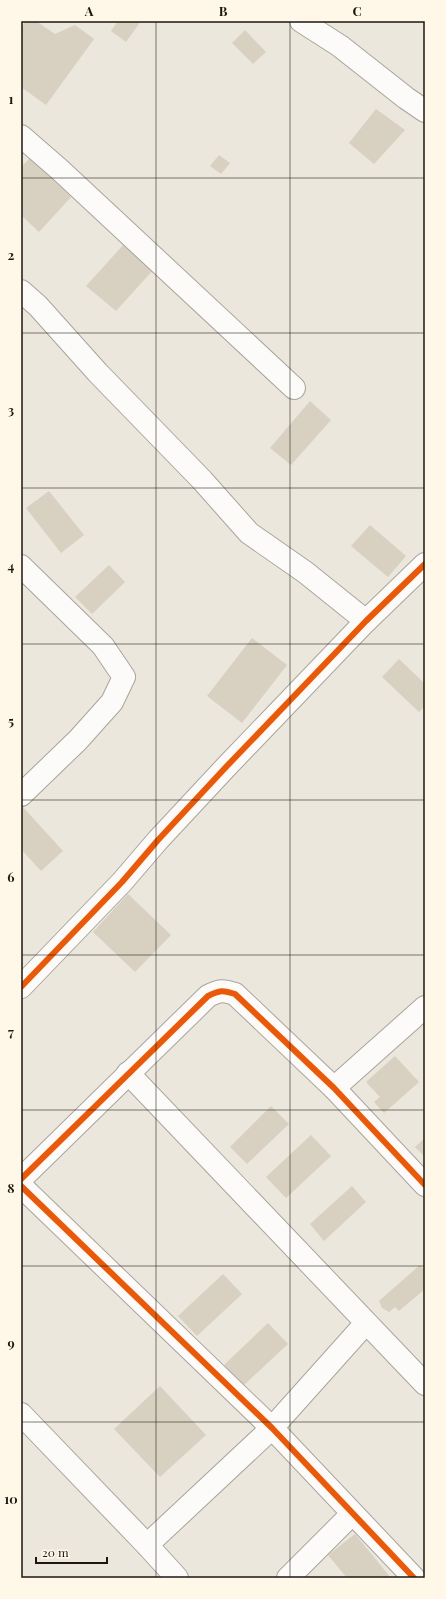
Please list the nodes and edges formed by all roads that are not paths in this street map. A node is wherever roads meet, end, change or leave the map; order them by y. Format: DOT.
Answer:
graph roads {
  1 [pos="301,21"];
  2 [pos="425,111"];
  3 [pos="21,136"];
  4 [pos="21,291"];
  5 [pos="294,388"];
  6 [pos="425,564"];
  7 [pos="21,566"];
  8 [pos="366,621"];
  9 [pos="21,796"];
  10 [pos="21,987"];
  11 [pos="425,1007"];
  12 [pos="128,1074"];
  13 [pos="334,1088"];
  14 [pos="21,1179"];
  15 [pos="425,1185"];
  16 [pos="21,1186"];
  17 [pos="366,1323"];
  18 [pos="425,1384"];
  19 [pos="21,1414"];
  20 [pos="272,1428"];
  21 [pos="352,1514"];
  22 [pos="147,1545"];
  23 [pos="177,1578"];
  24 [pos="288,1578"];
  25 [pos="414,1578"];
  1 -- 2 [label="street"];
  3 -- 5 [label="street"];
  4 -- 8 [label="street"];
  6 -- 8 [label="street"];
  7 -- 9 [label="street"];
  8 -- 10 [label="street"];
  11 -- 13 [label="street"];
  12 -- 13 [label="street"];
  12 -- 14 [label="street"];
  12 -- 17 [label="street"];
  13 -- 15 [label="street"];
  16 -- 20 [label="street"];
  17 -- 18 [label="street"];
  17 -- 20 [label="street"];
  19 -- 22 [label="street"];
  20 -- 21 [label="street"];
  20 -- 22 [label="street"];
  21 -- 24 [label="street"];
  21 -- 25 [label="street"];
  22 -- 23 [label="street"];
}
